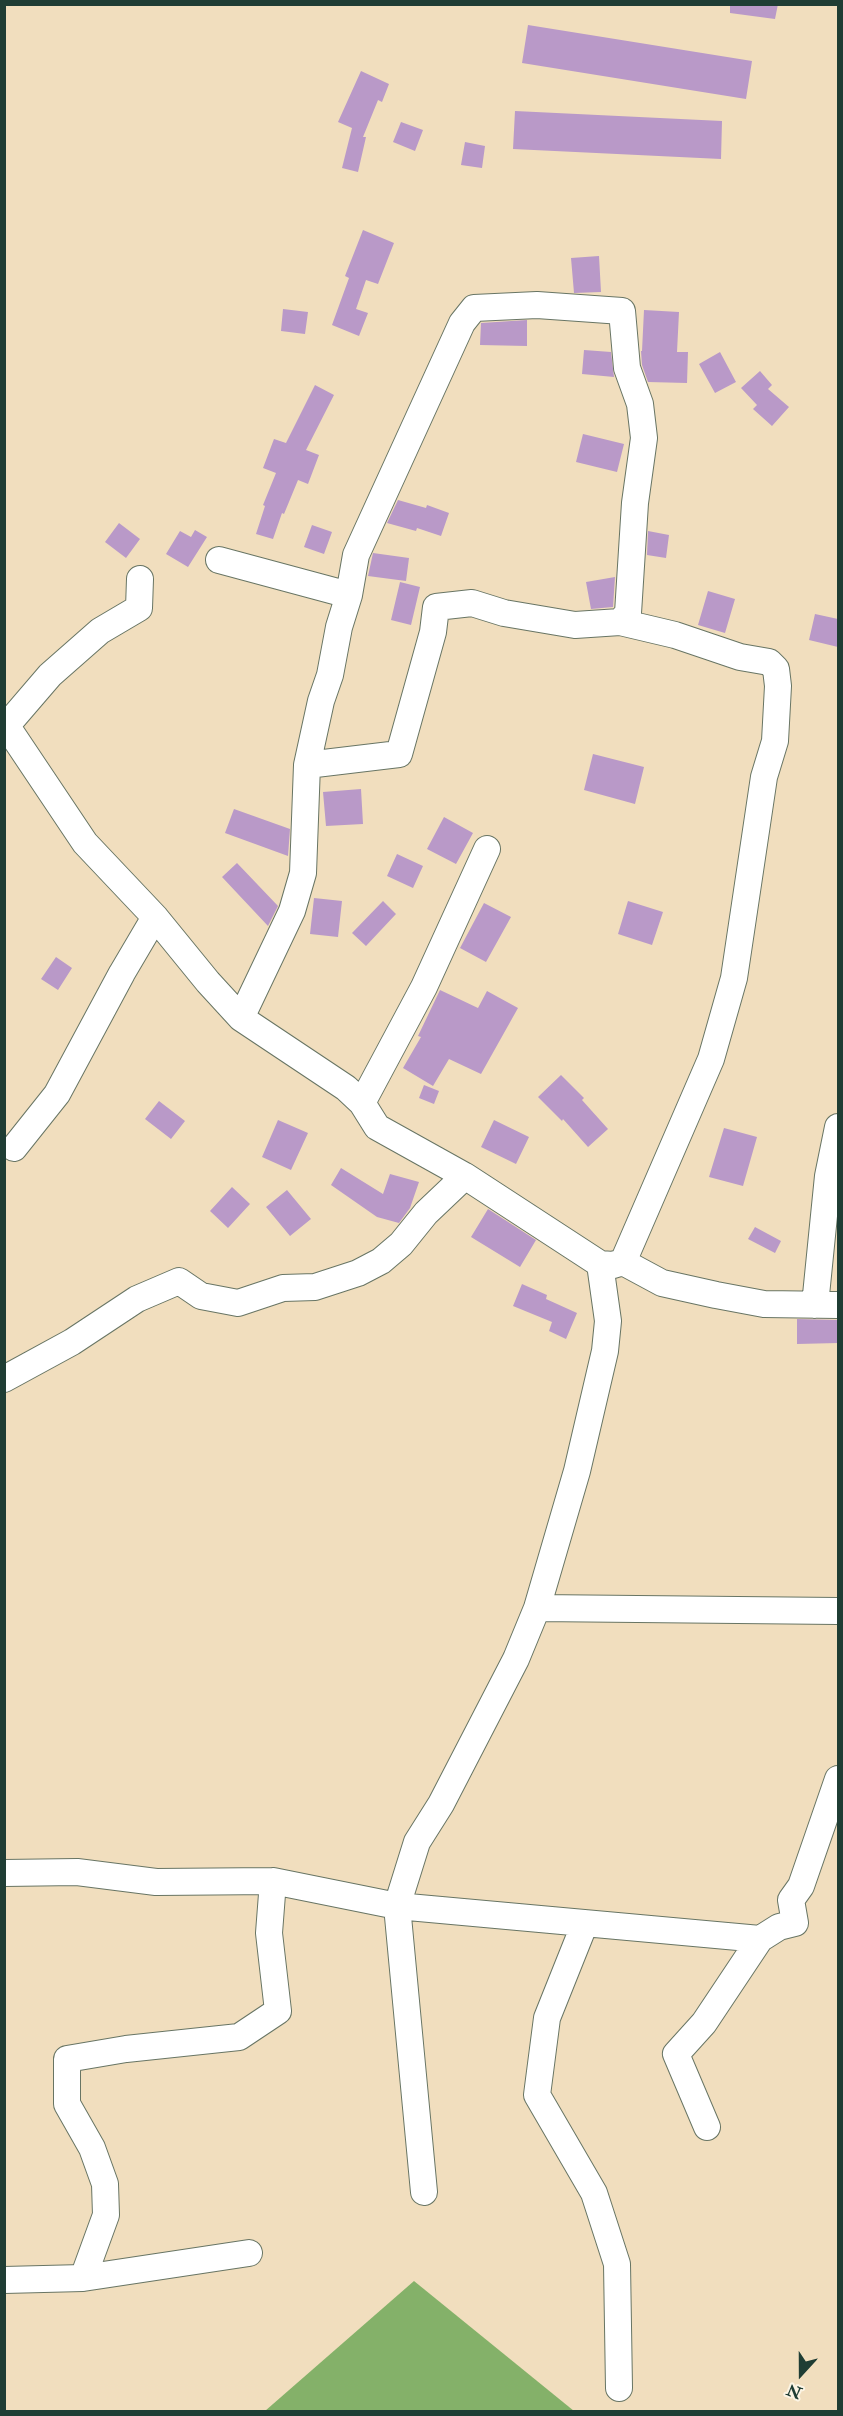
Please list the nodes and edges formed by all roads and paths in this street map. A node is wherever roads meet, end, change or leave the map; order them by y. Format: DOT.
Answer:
graph roads {
  1 [pos="219,560"];
  2 [pos="140,579"];
  3 [pos="349,595"];
  4 [pos="620,622"];
  5 [pos="6,723"];
  6 [pos="307,765"];
  7 [pos="487,849"];
  8 [pos="155,917"];
  9 [pos="241,1018"];
  10 [pos="362,1103"];
  11 [pos="838,1127"];
  12 [pos="14,1148"];
  13 [pos="465,1176"];
  14 [pos="612,1263"];
  15 [pos="827,1305"];
  16 [pos="4,1379"];
  17 [pos="537,1608"];
  18 [pos="838,1611"];
  19 [pos="838,1779"];
  20 [pos="4,1873"];
  21 [pos="273,1881"];
  22 [pos="397,1906"];
  23 [pos="585,1923"];
  24 [pos="760,1939"];
  25 [pos="707,2127"];
  26 [pos="424,2192"];
  27 [pos="249,2253"];
  28 [pos="83,2278"];
  29 [pos="4,2280"];
  30 [pos="619,2388"];
  1 -- 3 [label="street"];
  2 -- 5 [label="street"];
  3 -- 4 [label="street"];
  3 -- 6 [label="street"];
  4 -- 6 [label="street"];
  4 -- 14 [label="street"];
  5 -- 8 [label="street"];
  6 -- 9 [label="street"];
  7 -- 10 [label="street"];
  8 -- 9 [label="street"];
  8 -- 12 [label="street"];
  9 -- 10 [label="street"];
  10 -- 13 [label="street"];
  11 -- 15 [label="street"];
  13 -- 14 [label="street"];
  13 -- 16 [label="street"];
  14 -- 15 [label="street"];
  14 -- 17 [label="street"];
  17 -- 18 [label="street"];
  17 -- 22 [label="street"];
  19 -- 24 [label="street"];
  20 -- 21 [label="street"];
  21 -- 22 [label="street"];
  21 -- 28 [label="street"];
  22 -- 23 [label="street"];
  22 -- 26 [label="street"];
  23 -- 24 [label="street"];
  23 -- 30 [label="street"];
  24 -- 25 [label="street"];
  27 -- 28 [label="street"];
  28 -- 29 [label="street"];
}
